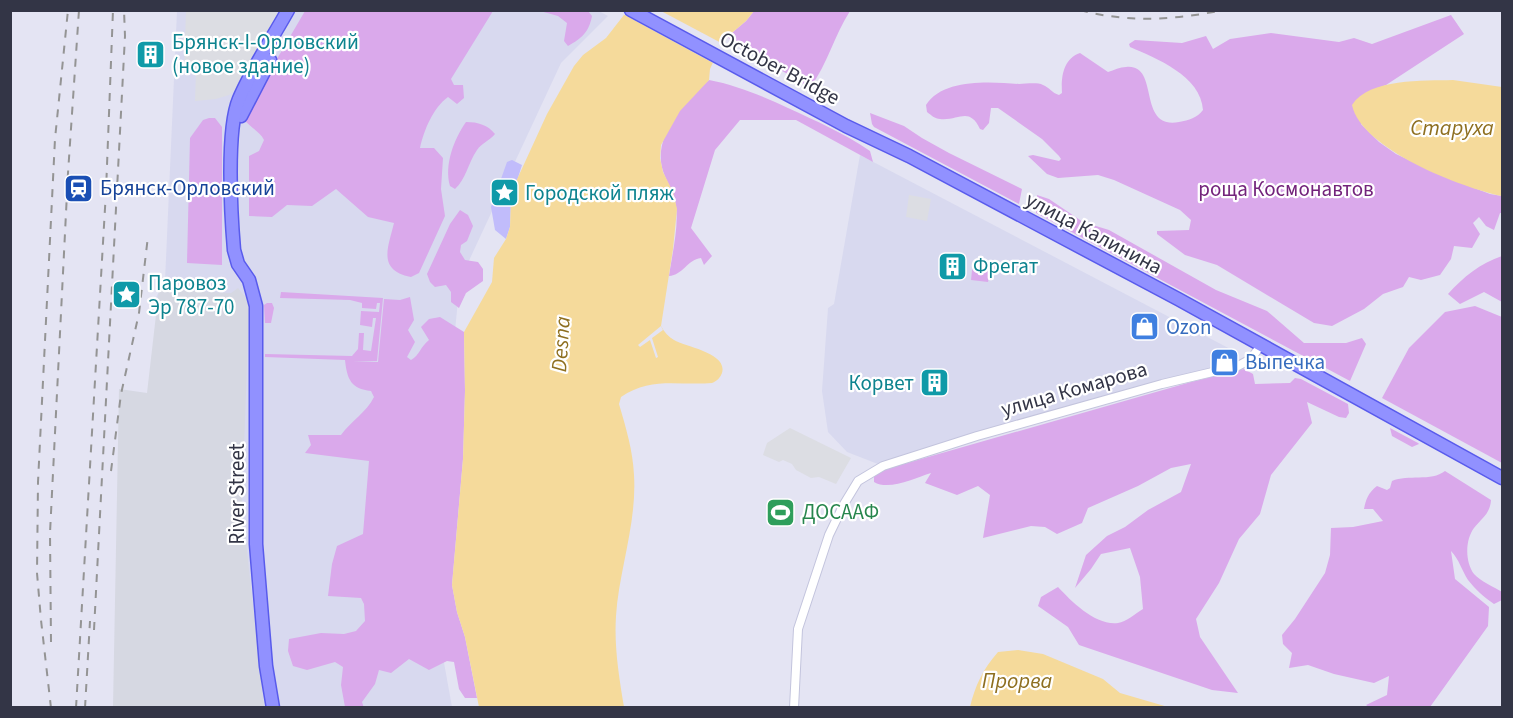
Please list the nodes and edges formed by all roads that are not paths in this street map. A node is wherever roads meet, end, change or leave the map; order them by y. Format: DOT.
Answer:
graph roads {
  1 [pos="288,10"];
  2 [pos="297,10"];
  3 [pos="631,10"];
  4 [pos="649,10"];
  5 [pos="848,123"];
  6 [pos="249,280"];
  7 [pos="1261,345"];
  8 [pos="1503,478"];
  9 [pos="273,708"];
  10 [pos="794,708"];
  1 -- 6 [label="main road"];
  2 -- 6 [label="main road, River Street"];
  3 -- 5 [label="main road, October Bridge"];
  4 -- 5 [label="main road, October Bridge"];
  5 -- 7 [label="main road, улица Калинина"];
  6 -- 9 [label="main road, River Street"];
  7 -- 8 [label="main road"];
  7 -- 10 [label="street, улица Комарова"];
}
